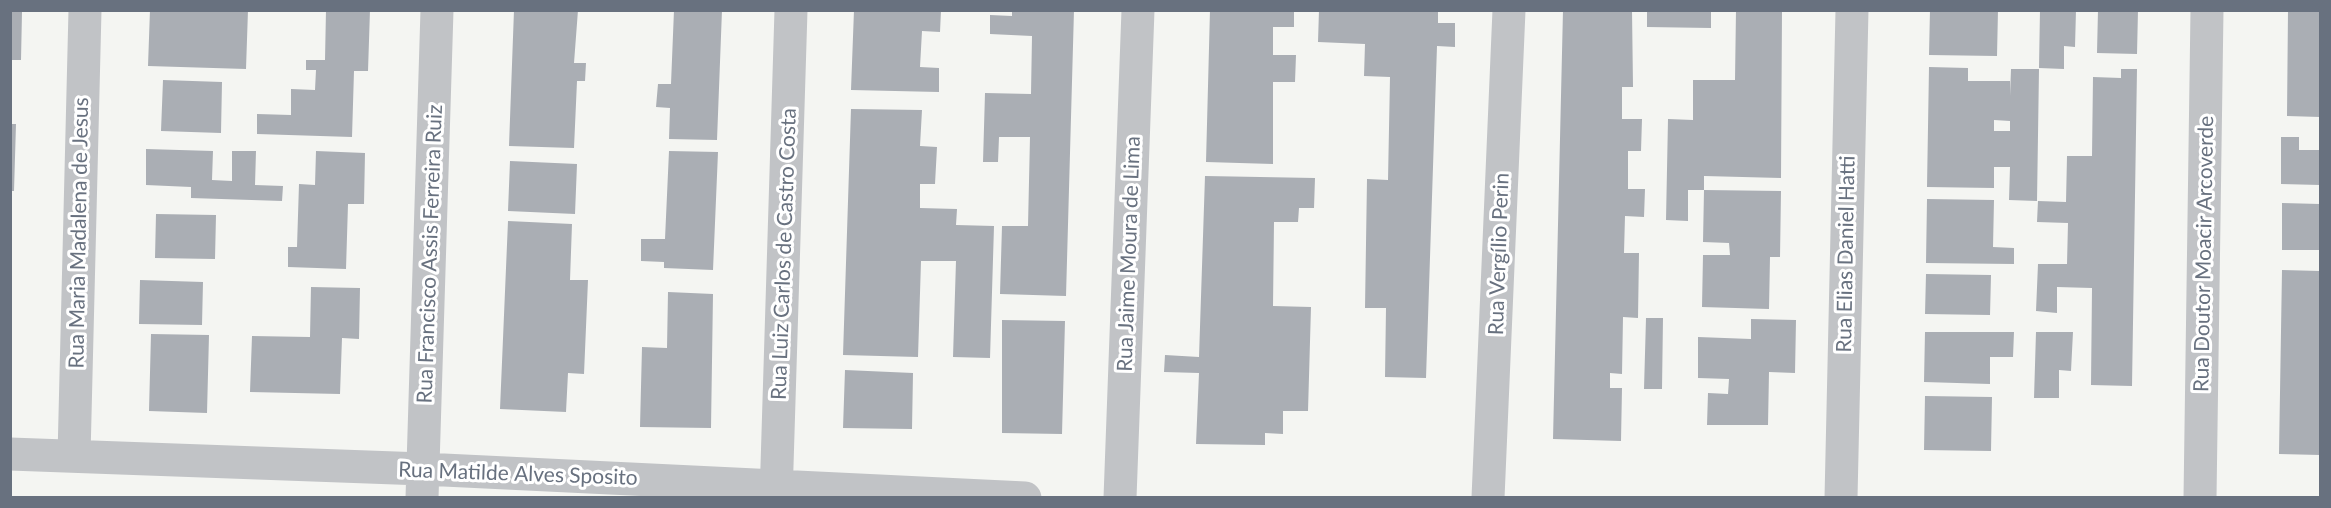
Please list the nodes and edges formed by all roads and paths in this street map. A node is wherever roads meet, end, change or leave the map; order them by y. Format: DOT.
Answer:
graph roads {
  1 [pos="85,10"];
  2 [pos="437,10"];
  3 [pos="791,10"];
  4 [pos="1138,10"];
  5 [pos="1509,10"];
  6 [pos="1852,10"];
  7 [pos="2207,10"];
  8 [pos="10,454"];
  9 [pos="74,456"];
  10 [pos="423,483"];
  11 [pos="777,491"];
  12 [pos="1025,498"];
  13 [pos="1120,498"];
  14 [pos="1488,498"];
  15 [pos="1841,498"];
  16 [pos="2200,498"];
  1 -- 9 [label="street, Rua Maria Madalena de Jesus"];
  2 -- 10 [label="street, Rua Francisco Assis Ferreira Ruiz"];
  3 -- 11 [label="street, Rua Luiz Carlos de Castro Costa"];
  4 -- 13 [label="street, Rua Jaime Moura de Lima"];
  5 -- 14 [label="street, Rua Vergílio Perin"];
  6 -- 15 [label="street, Rua Elias Daniel Hatti"];
  7 -- 16 [label="street, Rua Doutor Moacir Arcoverde"];
  8 -- 9 [label="street, Rua Matilde Alves Sposito"];
  9 -- 10 [label="street, Rua Matilde Alves Sposito"];
  10 -- 11 [label="street, Rua Matilde Alves Sposito"];
  11 -- 12 [label="street, Rua Matilde Alves Sposito"];
}
